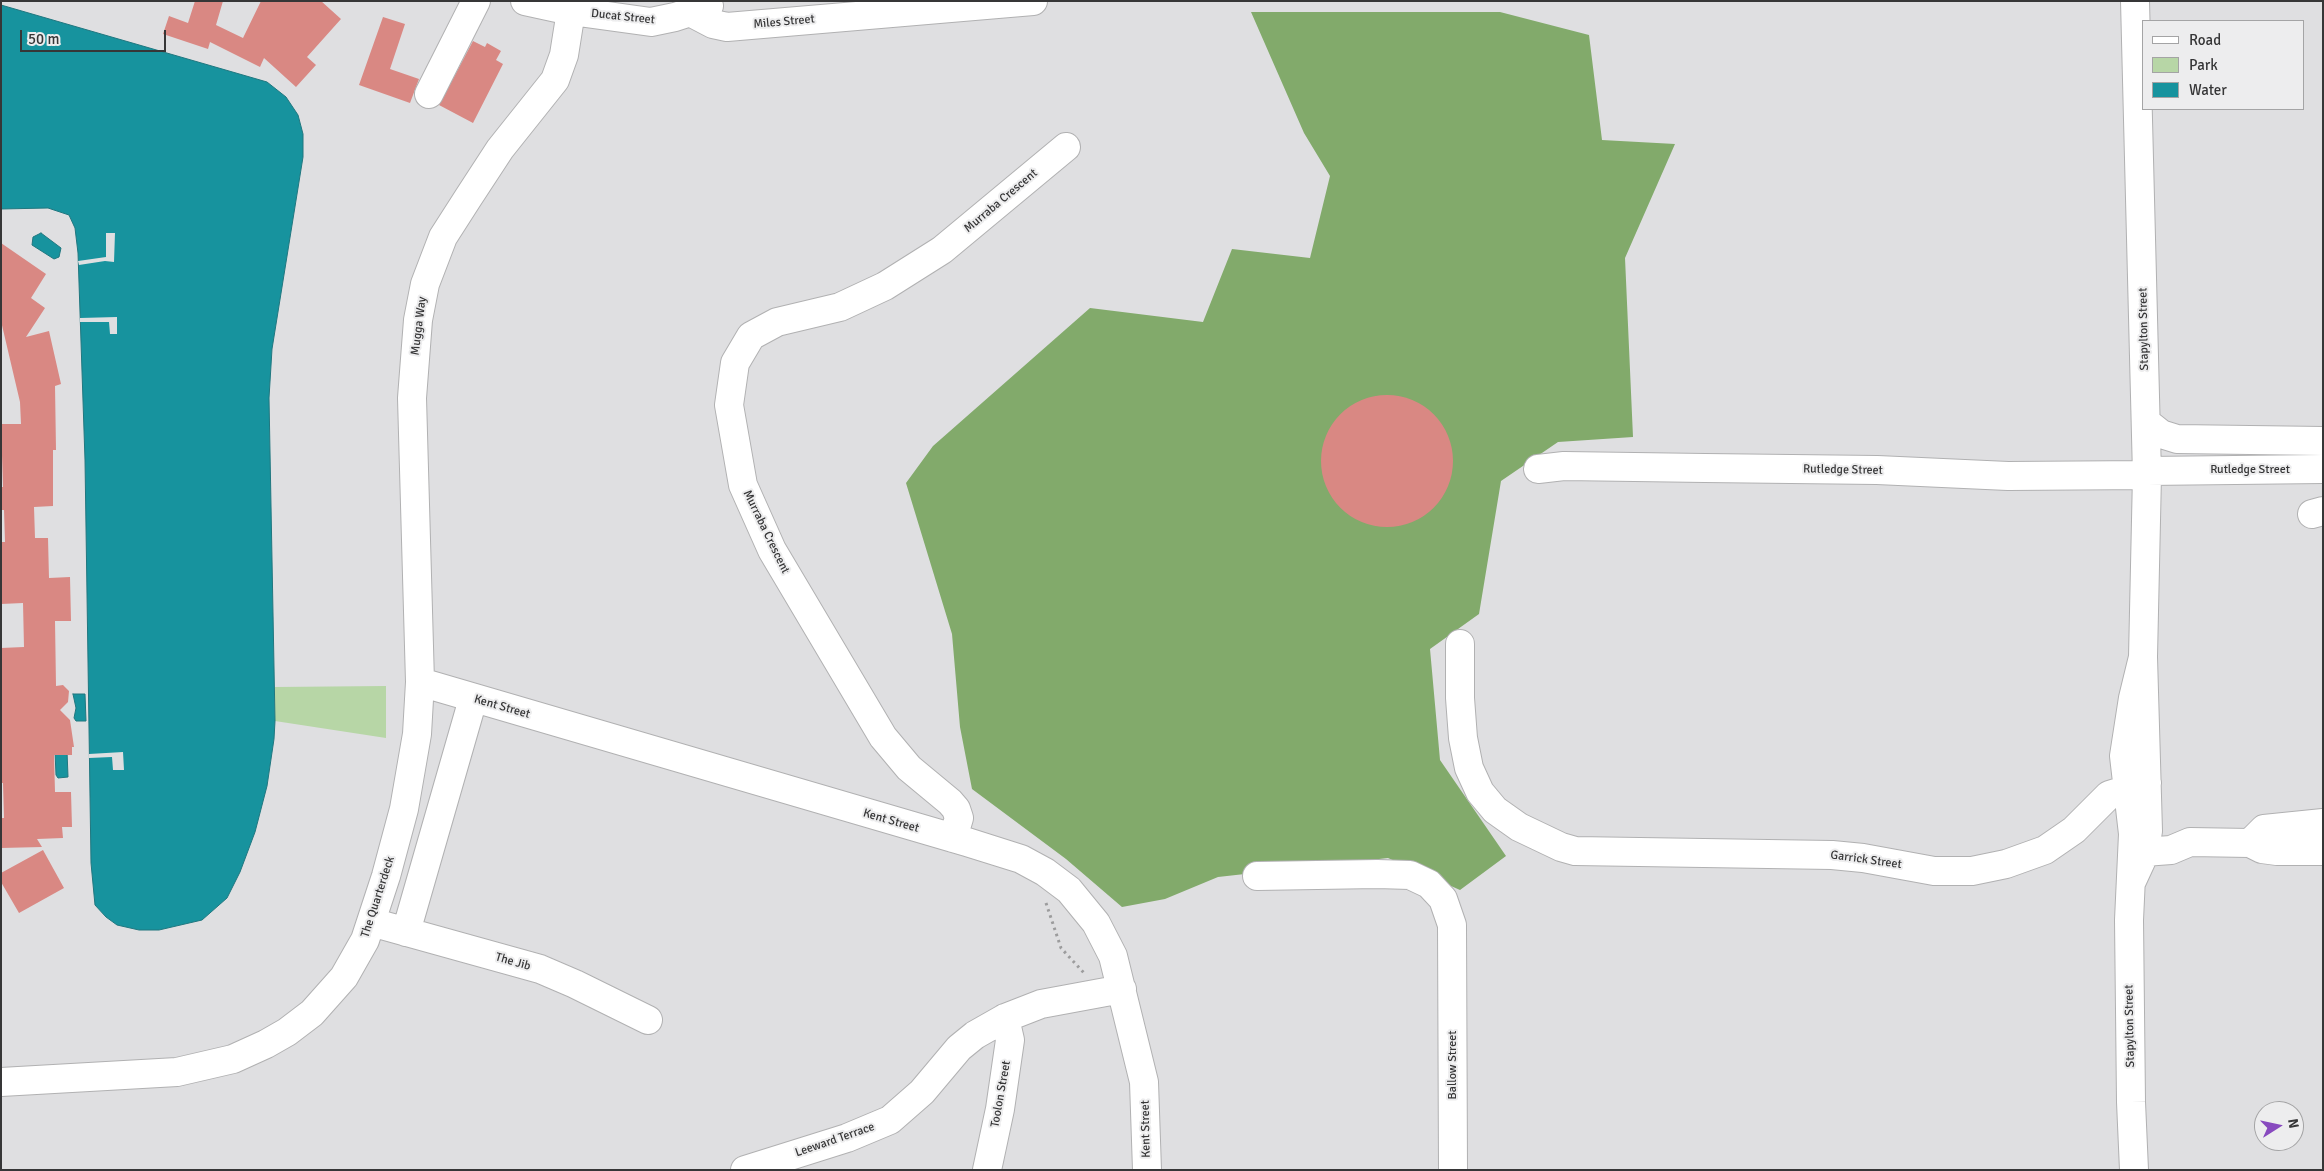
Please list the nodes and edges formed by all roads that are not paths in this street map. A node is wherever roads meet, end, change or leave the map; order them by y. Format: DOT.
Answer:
graph roads {
  1 [pos="476,1"];
  2 [pos="525,1"];
  3 [pos="843,1"];
  4 [pos="1033,1"];
  5 [pos="2135,1"];
  6 [pos="693,7"];
  7 [pos="571,11"];
  8 [pos="429,94"];
  9 [pos="1066,147"];
  10 [pos="2146,422"];
  11 [pos="2323,441"];
  12 [pos="1538,469"];
  13 [pos="2323,469"];
  14 [pos="2147,473"];
  15 [pos="1460,644"];
  16 [pos="420,682"];
  17 [pos="473,699"];
  18 [pos="2137,786"];
  19 [pos="2132,822"];
  20 [pos="2323,823"];
  21 [pos="953,838"];
  22 [pos="2250,843"];
  23 [pos="2323,851"];
  24 [pos="2144,852"];
  25 [pos="1257,876"];
  26 [pos="2131,883"];
  27 [pos="371,922"];
  28 [pos="406,932"];
  29 [pos="1122,989"];
  30 [pos="1005,1018"];
  31 [pos="648,1020"];
  32 [pos="1,1082"];
  33 [pos="745,1170"];
  34 [pos="987,1170"];
  35 [pos="1147,1170"];
  36 [pos="1453,1170"];
  37 [pos="2134,1170"];
  1 -- 8 [label="street"];
  2 -- 7 [label="street, Ducat Street"];
  3 -- 6 [label="street, Miles Street"];
  4 -- 6 [label="street, Miles Street"];
  5 -- 10 [label="street, Stapylton Street"];
  6 -- 7 [label="street, Ducat Street"];
  7 -- 16 [label="street, Mugga Way"];
  9 -- 21 [label="street, Murraba Crescent"];
  10 -- 11 [label="street"];
  10 -- 14 [label="street, Stapylton Street"];
  12 -- 14 [label="street, Rutledge Street"];
  13 -- 14 [label="street, Rutledge Street"];
  14 -- 18 [label="street, Stapylton Street"];
  15 -- 18 [label="street, Garrick Street"];
  16 -- 17 [label="street, Kent Street"];
  16 -- 27 [label="street, The Quarterdeck"];
  17 -- 21 [label="street, Kent Street"];
  17 -- 28 [label="street"];
  18 -- 19 [label="street, Stapylton Street"];
  18 -- 24 [label="street, Stapylton Street"];
  19 -- 24 [label="street"];
  19 -- 26 [label="street, Stapylton Street"];
  20 -- 22 [label="street"];
  21 -- 29 [label="street, Kent Street"];
  22 -- 23 [label="street"];
  22 -- 24 [label="street"];
  24 -- 26 [label="street, Stapylton Street"];
  25 -- 36 [label="street, Ballow Street"];
  26 -- 37 [label="street, Stapylton Street"];
  27 -- 28 [label="street, The Jib"];
  27 -- 32 [label="street, The Quarterdeck"];
  28 -- 31 [label="street, The Jib"];
  29 -- 30 [label="street, Leeward Terrace"];
  29 -- 35 [label="street, Kent Street"];
  30 -- 33 [label="street, Leeward Terrace"];
  30 -- 34 [label="street, Toolon Street"];
}
